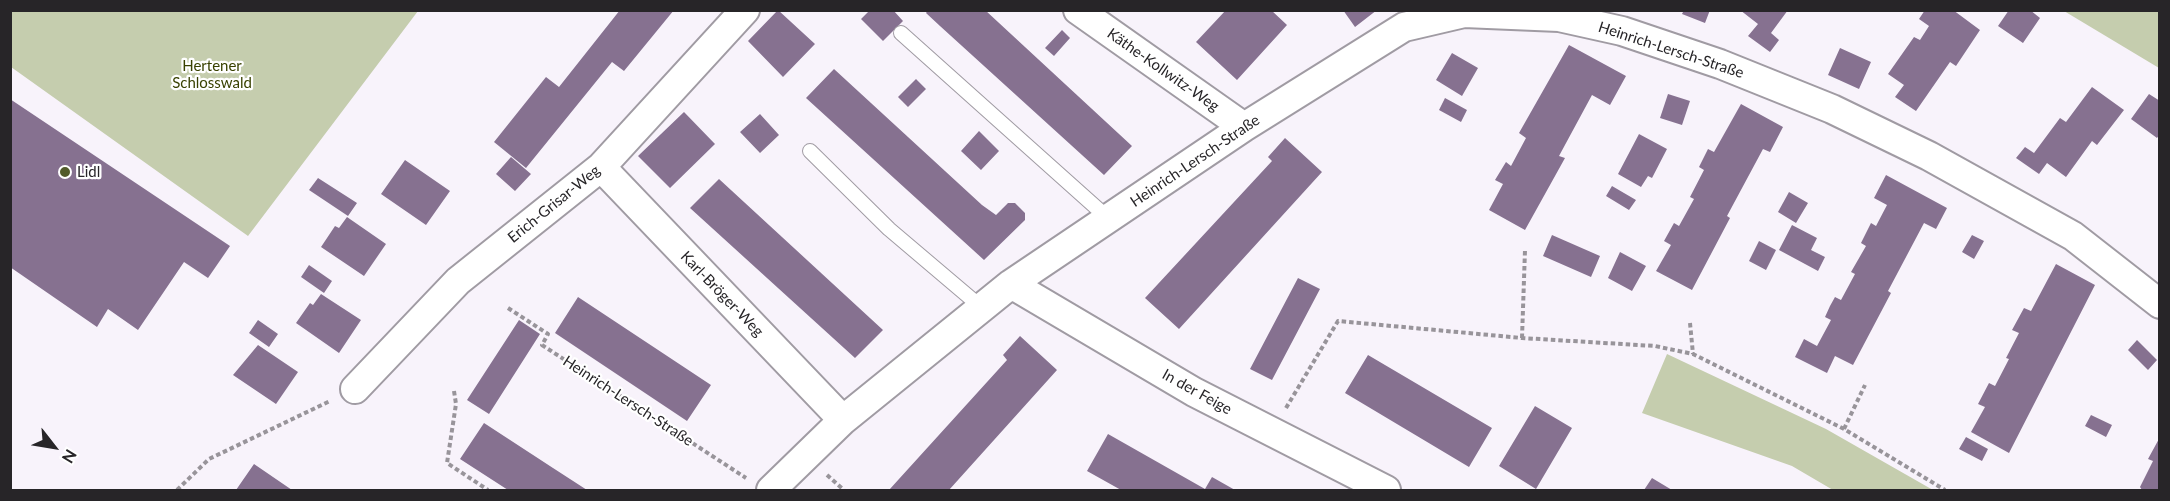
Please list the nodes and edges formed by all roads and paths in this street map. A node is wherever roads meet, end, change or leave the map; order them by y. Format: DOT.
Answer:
graph roads {
  1 [pos="745,10"];
  2 [pos="1082,12"];
  3 [pos="902,33"];
  4 [pos="1244,127"];
  5 [pos="810,151"];
  6 [pos="601,167"];
  7 [pos="1109,219"];
  8 [pos="1525,250"];
  9 [pos="1011,284"];
  10 [pos="2160,304"];
  11 [pos="981,307"];
  12 [pos="508,308"];
  13 [pos="1690,323"];
  14 [pos="1522,338"];
  15 [pos="1694,354"];
  16 [pos="1865,385"];
  17 [pos="355,389"];
  18 [pos="454,391"];
  19 [pos="843,420"];
  20 [pos="1844,429"];
  21 [pos="1272,432"];
  22 [pos="763,487"];
  23 [pos="177,490"];
  24 [pos="488,490"];
  25 [pos="1386,490"];
  26 [pos="1945,490"];
  1 -- 6 [label="street, Erich-Grisar-Weg"];
  2 -- 4 [label="street, Käthe-Kollwitz-Weg"];
  3 -- 7 [label="lane"];
  4 -- 7 [label="street, Heinrich-Lersch-Straße"];
  4 -- 10 [label="street, Heinrich-Lersch-Straße"];
  5 -- 11 [label="lane"];
  6 -- 17 [label="street, Erich-Grisar-Weg"];
  6 -- 19 [label="street, Karl-Bröger-Weg"];
  7 -- 9 [label="street, Heinrich-Lersch-Straße"];
  8 -- 14 [label="path"];
  9 -- 11 [label="street, Heinrich-Lersch-Straße"];
  9 -- 21 [label="street, In der Feige"];
  11 -- 19 [label="street, Heinrich-Lersch-Straße"];
  12 -- 22 [label="path, Heinrich-Lersch-Straße"];
  13 -- 15 [label="path"];
  14 -- 15 [label="path"];
  14 -- 21 [label="path"];
  15 -- 20 [label="path"];
  16 -- 20 [label="path"];
  17 -- 23 [label="path"];
  18 -- 24 [label="path"];
  19 -- 22 [label="street, Heinrich-Lersch-Straße"];
  20 -- 26 [label="path"];
  21 -- 25 [label="street, In der Feige"];
}
